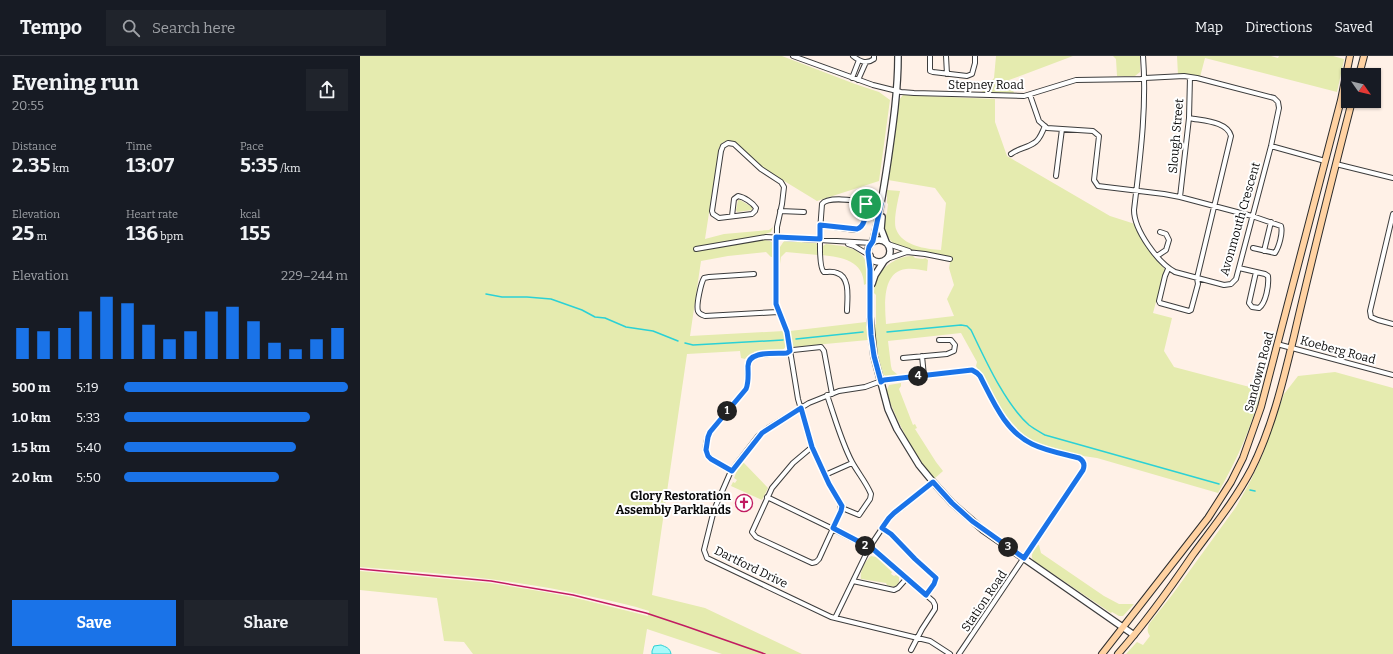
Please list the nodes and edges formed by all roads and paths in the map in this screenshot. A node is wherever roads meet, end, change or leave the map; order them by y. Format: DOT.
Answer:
graph roads {
  1 [pos="794,56"];
  2 [pos="808,56"];
  3 [pos="852,56"];
  4 [pos="874,56"];
  5 [pos="898,56"];
  6 [pos="930,56"];
  7 [pos="946,56"];
  8 [pos="975,56"];
  9 [pos="1144,56"];
  10 [pos="1350,56"];
  11 [pos="1364,56"];
  12 [pos="859,60"];
  13 [pos="808,62"];
  14 [pos="866,62"];
  15 [pos="1361,68"];
  16 [pos="947,74"];
  17 [pos="1190,77"];
  18 [pos="852,78"];
  19 [pos="1145,78"];
  20 [pos="858,80"];
  21 [pos="897,91"];
  22 [pos="1030,95"];
  23 [pos="1350,108"];
  24 [pos="1189,118"];
  25 [pos="1045,126"];
  26 [pos="1062,129"];
  27 [pos="1271,146"];
  28 [pos="1011,154"];
  29 [pos="1325,161"];
  30 [pos="1336,164"];
  31 [pos="1056,176"];
  32 [pos="1393,178"];
  33 [pos="1136,191"];
  34 [pos="883,196"];
  35 [pos="1180,197"];
  36 [pos="866,202"];
  37 [pos="881,204"];
  38 [pos="1214,206"];
  39 [pos="780,211"];
  40 [pos="804,212"];
  41 [pos="1393,214"];
  42 [pos="732,216"];
  43 [pos="1252,216"];
  44 [pos="1271,222"];
  45 [pos="820,225"];
  46 [pos="1160,232"];
  47 [pos="776,237"];
  48 [pos="820,239"];
  49 [pos="838,241"];
  50 [pos="872,242"];
  51 [pos="887,243"];
  52 [pos="1253,248"];
  53 [pos="696,249"];
  54 [pos="1264,251"];
  55 [pos="918,253"];
  56 [pos="869,256"];
  57 [pos="1157,256"];
  58 [pos="950,259"];
  59 [pos="885,260"];
  60 [pos="1238,268"];
  61 [pos="1168,269"];
  62 [pos="1256,272"];
  63 [pos="754,274"];
  64 [pos="1196,278"];
  65 [pos="870,302"];
  66 [pos="847,311"];
  67 [pos="778,312"];
  68 [pos="1393,324"];
  69 [pos="939,340"];
  70 [pos="1277,344"];
  71 [pos="1291,348"];
  72 [pos="790,351"];
  73 [pos="922,356"];
  74 [pos="904,358"];
  75 [pos="1393,375"];
  76 [pos="924,376"];
  77 [pos="881,382"];
  78 [pos="829,395"];
  79 [pos="801,408"];
  80 [pos="812,447"];
  81 [pos="852,463"];
  82 [pos="732,471"];
  83 [pos="825,475"];
  84 [pos="933,482"];
  85 [pos="767,497"];
  86 [pos="842,508"];
  87 [pos="1056,509"];
  88 [pos="833,528"];
  89 [pos="882,528"];
  90 [pos="869,548"];
  91 [pos="1024,558"];
  92 [pos="906,579"];
  93 [pos="853,581"];
  94 [pos="926,595"];
  95 [pos="835,618"];
  96 [pos="1124,627"];
  97 [pos="1134,635"];
  98 [pos="917,637"];
  99 [pos="911,650"];
  100 [pos="950,654"];
  101 [pos="960,654"];
  102 [pos="1102,654"];
  103 [pos="1118,654"];
  1 -- 13 [label="street, Stepney Road"];
  2 -- 13 [label="street"];
  3 -- 12 [label="street"];
  4 -- 14 [label="street"];
  5 -- 21 [label="street"];
  6 -- 16 [label="street"];
  7 -- 16 [label="street"];
  8 -- 16 [label="street"];
  9 -- 19 [label="street"];
  10 -- 29 [label="main road, Sandown Road"];
  11 -- 15 [label="main road"];
  12 -- 14 [label="street"];
  12 -- 18 [label="street"];
  13 -- 18 [label="street, Stepney Road"];
  14 -- 20 [label="street"];
  17 -- 19 [label="street, Avonmouth Crescent"];
  17 -- 24 [label="street, Slough Street"];
  17 -- 27 [label="street, Avonmouth Crescent"];
  18 -- 20 [label="street, Stepney Road"];
  19 -- 22 [label="street, Stepney Road"];
  19 -- 33 [label="street"];
  20 -- 21 [label="street, Stepney Road"];
  21 -- 22 [label="street, Stepney Road"];
  21 -- 34 [label="street"];
  22 -- 25 [label="street"];
  23 -- 30 [label="main road, Sandown Road"];
  24 -- 35 [label="street, Slough Street"];
  24 -- 38 [label="street"];
  25 -- 26 [label="street"];
  25 -- 28 [label="street"];
  26 -- 31 [label="street"];
  26 -- 33 [label="street"];
  27 -- 29 [label="street"];
  27 -- 43 [label="street, Avonmouth Crescent"];
  29 -- 70 [label="main road, Sandown Road"];
  30 -- 32 [label="street"];
  30 -- 71 [label="main road, Sandown Road"];
  33 -- 35 [label="street"];
  33 -- 57 [label="street"];
  34 -- 37 [label="street"];
  34 -- 51 [label="street"];
  35 -- 38 [label="street"];
  36 -- 37 [label="street"];
  36 -- 45 [label="street"];
  36 -- 45 [label="street"];
  37 -- 50 [label="street"];
  38 -- 43 [label="street"];
  38 -- 64 [label="street"];
  39 -- 40 [label="street"];
  39 -- 42 [label="street"];
  39 -- 47 [label="street"];
  41 -- 68 [label="street"];
  42 -- 42 [label="street"];
  43 -- 44 [label="street"];
  43 -- 60 [label="street, Avonmouth Crescent"];
  44 -- 54 [label="street"];
  44 -- 54 [label="street"];
  45 -- 48 [label="street"];
  46 -- 57 [label="street"];
  47 -- 48 [label="street"];
  47 -- 53 [label="street"];
  47 -- 67 [label="street"];
  48 -- 49 [label="street"];
  48 -- 66 [label="street"];
  49 -- 50 [label="street"];
  49 -- 56 [label="street"];
  50 -- 51 [label="street"];
  50 -- 56 [label="street"];
  51 -- 55 [label="street"];
  51 -- 59 [label="street"];
  52 -- 54 [label="street"];
  55 -- 58 [label="street"];
  55 -- 59 [label="street"];
  56 -- 59 [label="street"];
  56 -- 65 [label="street"];
  57 -- 61 [label="street"];
  59 -- 65 [label="street"];
  60 -- 62 [label="street"];
  60 -- 64 [label="street, Avonmouth Crescent"];
  61 -- 64 [label="street, Avonmouth Crescent"];
  61 -- 64 [label="street"];
  62 -- 62 [label="street"];
  63 -- 67 [label="street"];
  65 -- 77 [label="street"];
  67 -- 72 [label="street"];
  69 -- 73 [label="street"];
  70 -- 71 [label="street, Koeberg Road"];
  70 -- 96 [label="main road, Sandown Road"];
  71 -- 75 [label="street, Koeberg Road"];
  71 -- 97 [label="main road, Sandown Road"];
  72 -- 78 [label="street"];
  72 -- 79 [label="street"];
  72 -- 82 [label="street"];
  73 -- 74 [label="street"];
  73 -- 76 [label="street"];
  76 -- 77 [label="street, Dartford Drive"];
  76 -- 87 [label="street, Dartford Drive"];
  77 -- 78 [label="street, Dartford Drive"];
  77 -- 84 [label="street"];
  78 -- 79 [label="street, Dartford Drive"];
  78 -- 81 [label="street"];
  79 -- 80 [label="street"];
  79 -- 82 [label="street, Dartford Drive"];
  80 -- 83 [label="street"];
  80 -- 85 [label="street"];
  81 -- 83 [label="street"];
  81 -- 86 [label="street"];
  82 -- 95 [label="street, Dartford Drive"];
  83 -- 86 [label="street"];
  84 -- 89 [label="street"];
  84 -- 91 [label="street"];
  85 -- 88 [label="street"];
  85 -- 88 [label="street"];
  86 -- 88 [label="street"];
  87 -- 91 [label="street, Station Road"];
  88 -- 90 [label="street"];
  89 -- 90 [label="street"];
  89 -- 94 [label="street"];
  90 -- 92 [label="street"];
  90 -- 93 [label="street"];
  91 -- 96 [label="street"];
  91 -- 101 [label="street, Station Road"];
  92 -- 93 [label="street"];
  92 -- 94 [label="street"];
  93 -- 95 [label="street"];
  94 -- 98 [label="street"];
  95 -- 98 [label="street, Dartford Drive"];
  96 -- 97 [label="street"];
  96 -- 102 [label="main road, Sandown Road"];
  97 -- 103 [label="main road, Sandown Road"];
  98 -- 99 [label="street"];
  98 -- 100 [label="street, Dartford Drive"];
}
